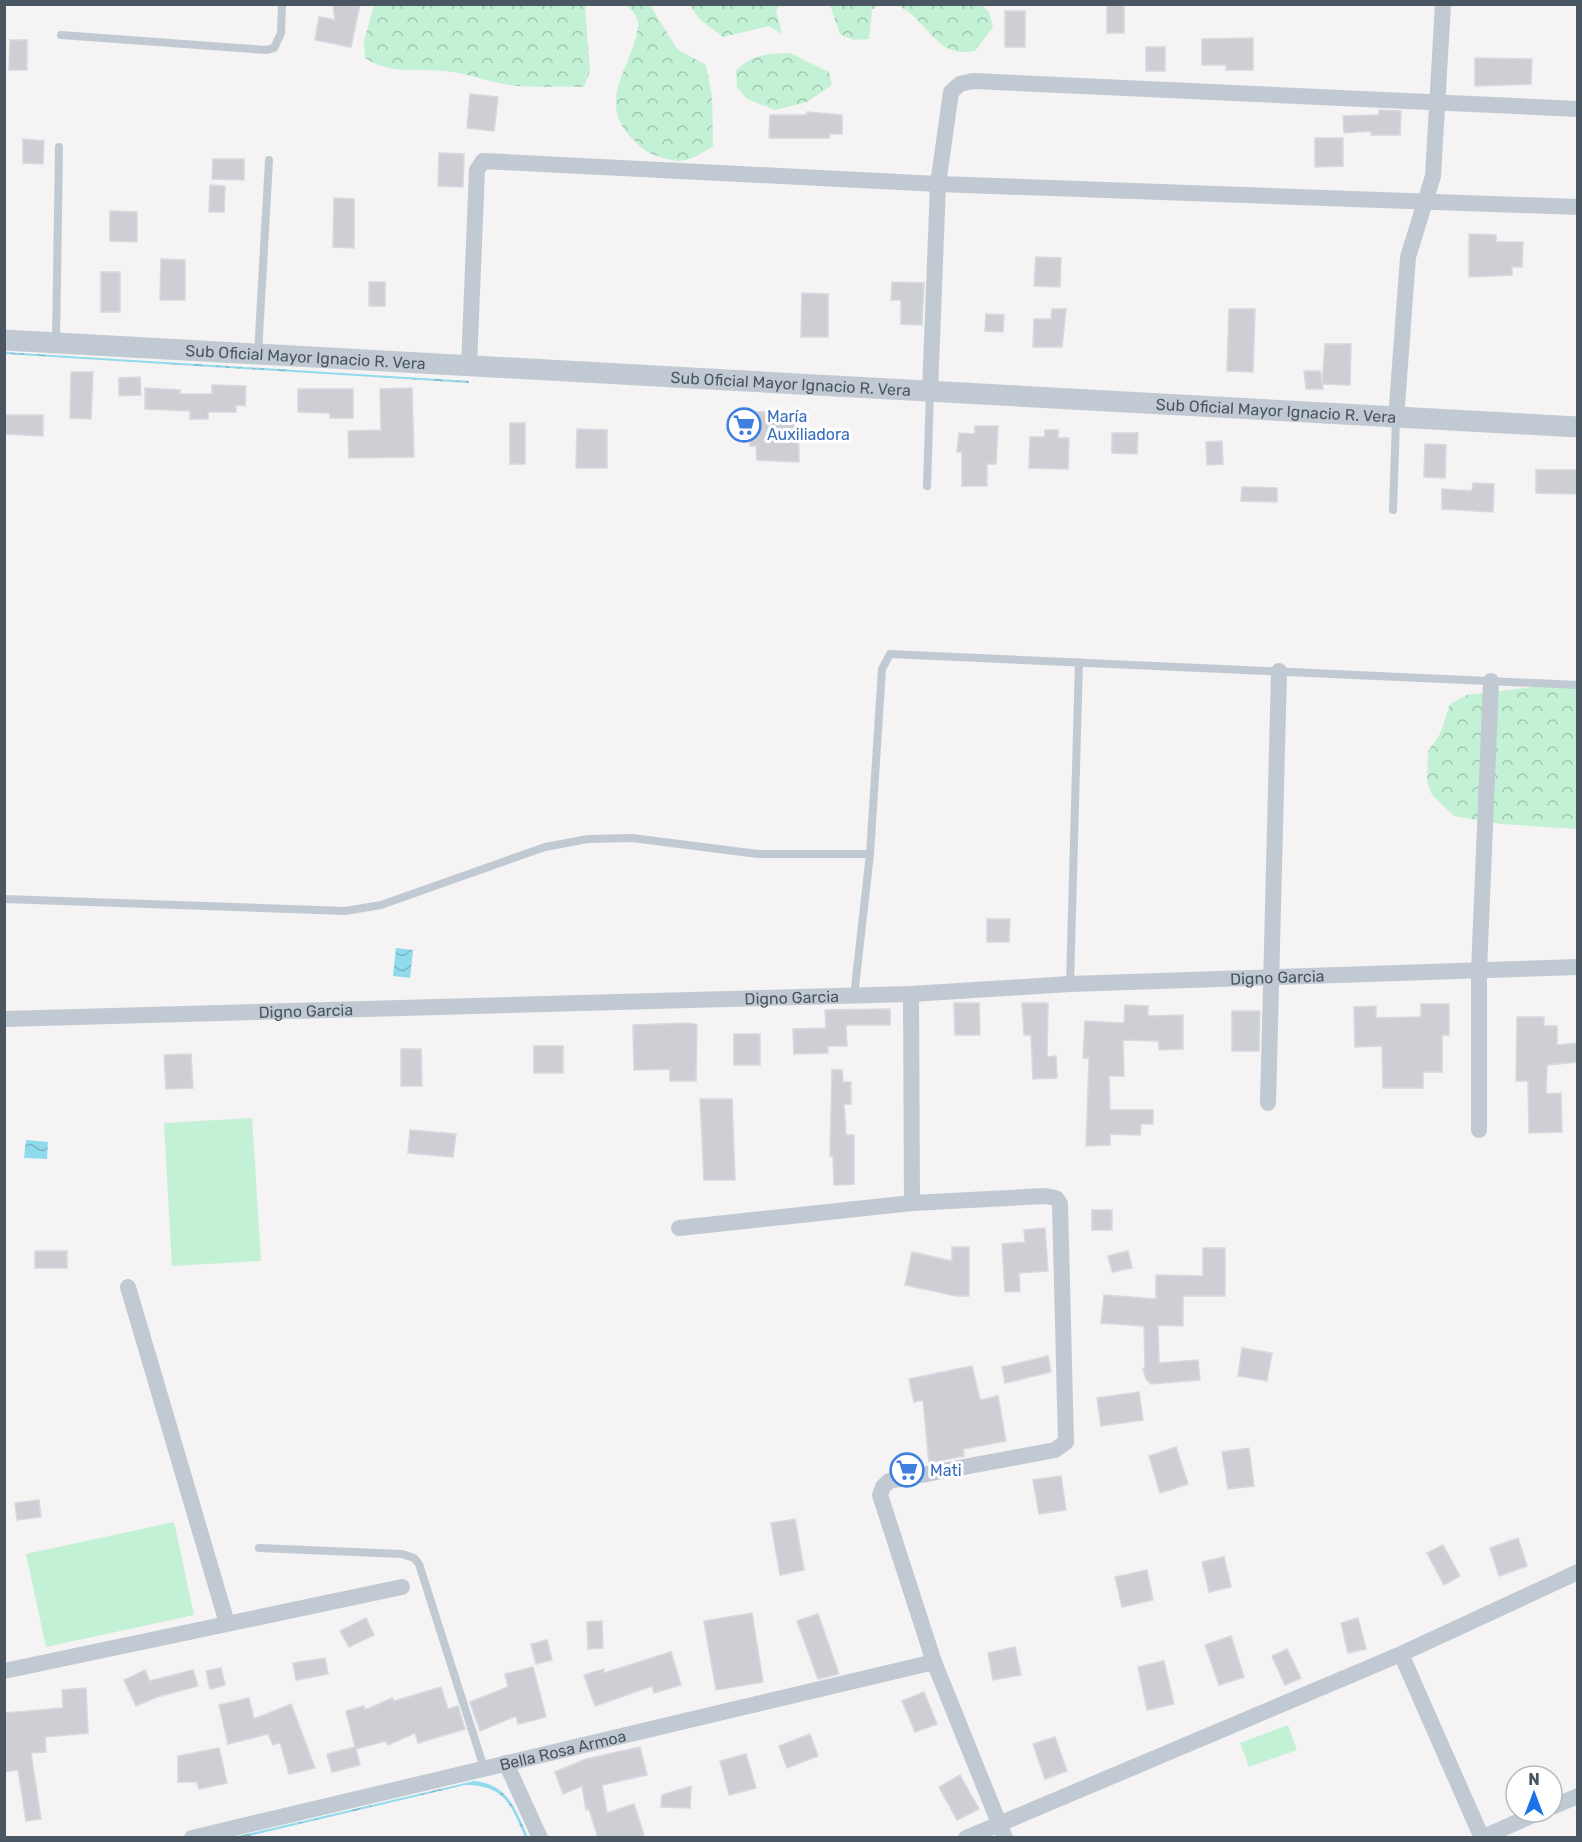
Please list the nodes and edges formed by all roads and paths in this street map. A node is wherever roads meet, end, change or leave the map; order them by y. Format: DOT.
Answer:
graph roads {
  1 [pos="282,4"];
  2 [pos="1443,4"];
  3 [pos="61,35"];
  4 [pos="1438,103"];
  5 [pos="1578,110"];
  6 [pos="58,147"];
  7 [pos="269,160"];
  8 [pos="938,184"];
  9 [pos="1425,200"];
  10 [pos="1578,207"];
  11 [pos="4,340"];
  12 [pos="56,343"];
  13 [pos="258,354"];
  14 [pos="469,366"];
  15 [pos="930,392"];
  16 [pos="1396,419"];
  17 [pos="1578,427"];
  18 [pos="927,486"];
  19 [pos="1393,510"];
  20 [pos="1079,662"];
  21 [pos="1279,671"];
  22 [pos="1491,681"];
  23 [pos="1578,685"];
  24 [pos="870,854"];
  25 [pos="4,898"];
  26 [pos="1578,967"];
  27 [pos="1479,971"];
  28 [pos="1271,977"];
  29 [pos="1070,984"];
  30 [pos="911,994"];
  31 [pos="854,996"];
  32 [pos="4,1019"];
  33 [pos="1268,1103"];
  34 [pos="1479,1130"];
  35 [pos="912,1203"];
  36 [pos="679,1228"];
  37 [pos="128,1287"];
  38 [pos="259,1548"];
  39 [pos="1578,1572"];
  40 [pos="402,1587"];
  41 [pos="227,1623"];
  42 [pos="1401,1654"];
  43 [pos="934,1662"];
  44 [pos="4,1671"];
  45 [pos="506,1763"];
  46 [pos="484,1768"];
  47 [pos="1578,1796"];
  48 [pos="1564,1802"];
  49 [pos="1512,1824"];
  50 [pos="1002,1831"];
  51 [pos="1482,1837"];
  52 [pos="192,1838"];
  53 [pos="540,1838"];
  54 [pos="966,1838"];
  1 -- 3 [label="lane"];
  2 -- 4 [label="street"];
  4 -- 5 [label="street"];
  4 -- 8 [label="street"];
  4 -- 9 [label="street"];
  6 -- 12 [label="lane"];
  7 -- 13 [label="lane"];
  8 -- 9 [label="street"];
  8 -- 14 [label="street"];
  8 -- 15 [label="street"];
  9 -- 10 [label="street"];
  9 -- 16 [label="street"];
  11 -- 12 [label="street, Sub Oficial Mayor Ignacio R. Vera"];
  12 -- 13 [label="street, Sub Oficial Mayor Ignacio R. Vera"];
  13 -- 14 [label="street, Sub Oficial Mayor Ignacio R. Vera"];
  14 -- 15 [label="street, Sub Oficial Mayor Ignacio R. Vera"];
  15 -- 16 [label="street, Sub Oficial Mayor Ignacio R. Vera"];
  15 -- 18 [label="lane"];
  16 -- 17 [label="street, Sub Oficial Mayor Ignacio R. Vera"];
  16 -- 19 [label="lane"];
  20 -- 21 [label="lane"];
  20 -- 24 [label="lane"];
  20 -- 29 [label="lane"];
  21 -- 22 [label="lane"];
  21 -- 28 [label="street"];
  22 -- 23 [label="lane"];
  22 -- 27 [label="street"];
  24 -- 25 [label="lane"];
  24 -- 31 [label="lane"];
  26 -- 27 [label="street, Digno Garcia"];
  27 -- 28 [label="street, Digno Garcia"];
  27 -- 34 [label="street"];
  28 -- 29 [label="street, Digno Garcia"];
  28 -- 33 [label="street"];
  29 -- 30 [label="street, Digno Garcia"];
  30 -- 31 [label="street, Digno Garcia"];
  30 -- 35 [label="street"];
  31 -- 32 [label="street, Digno Garcia"];
  35 -- 36 [label="street"];
  35 -- 43 [label="street"];
  37 -- 41 [label="street"];
  38 -- 46 [label="lane"];
  39 -- 42 [label="street"];
  40 -- 41 [label="street"];
  41 -- 44 [label="street"];
  42 -- 50 [label="street"];
  42 -- 51 [label="street"];
  43 -- 45 [label="street, Bella Rosa Armoa"];
  43 -- 50 [label="street"];
  45 -- 46 [label="street, Bella Rosa Armoa"];
  45 -- 53 [label="street"];
  46 -- 52 [label="street, Bella Rosa Armoa"];
  47 -- 48 [label="street"];
  49 -- 51 [label="street"];
  50 -- 54 [label="street"];
}
